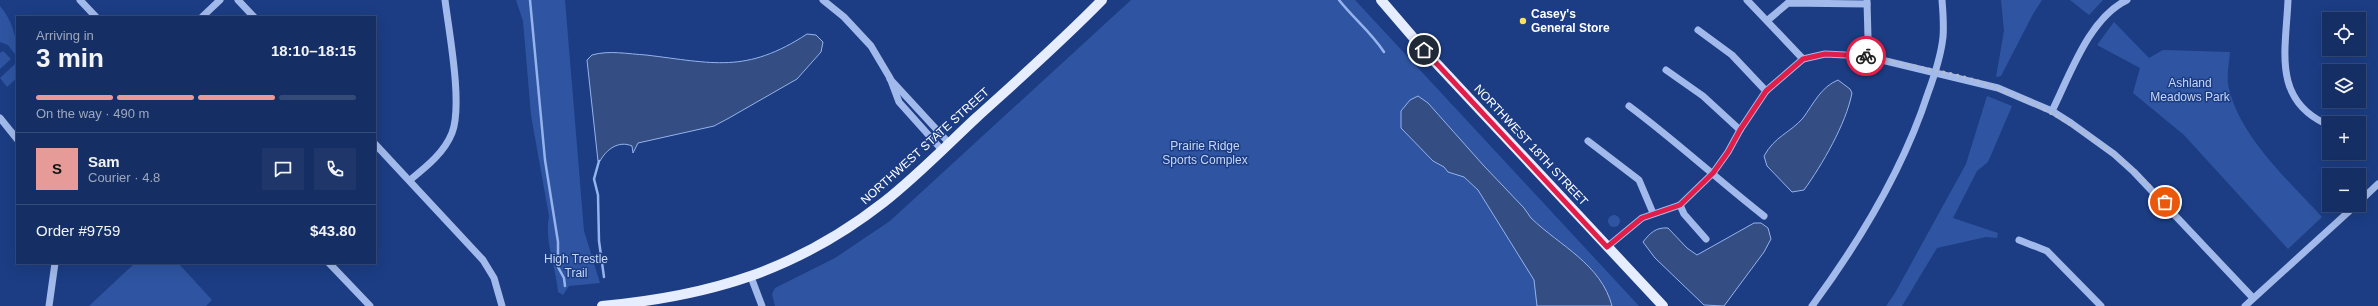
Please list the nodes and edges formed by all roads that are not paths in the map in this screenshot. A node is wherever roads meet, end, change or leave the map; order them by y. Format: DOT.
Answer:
graph roads {
  1 [pos="80,0"];
  2 [pos="220,0"];
  3 [pos="238,0"];
  4 [pos="445,0"];
  5 [pos="823,0"];
  6 [pos="1102,0"];
  7 [pos="1381,0"];
  8 [pos="1747,0"];
  9 [pos="1942,0"];
  10 [pos="2127,0"];
  11 [pos="2288,0"];
  12 [pos="1867,2"];
  13 [pos="95,16"];
  14 [pos="203,16"];
  15 [pos="253,16"];
  16 [pos="1768,20"];
  17 [pos="1698,30"];
  18 [pos="1865,56"];
  19 [pos="1803,59"];
  20 [pos="1666,70"];
  21 [pos="1935,72"];
  22 [pos="890,78"];
  23 [pos="1766,91"];
  24 [pos="1629,106"];
  25 [pos="2052,112"];
  26 [pos="0,118"];
  27 [pos="2322,122"];
  28 [pos="1740,130"];
  29 [pos="16,138"];
  30 [pos="1588,141"];
  31 [pos="376,145"];
  32 [pos="946,147"];
  33 [pos="1713,173"];
  34 [pos="410,180"];
  35 [pos="2378,184"];
  36 [pos="2366,195"];
  37 [pos="1680,205"];
  38 [pos="2348,212"];
  39 [pos="1653,213"];
  40 [pos="1764,216"];
  41 [pos="1706,239"];
  42 [pos="2018,240"];
  43 [pos="1607,247"];
  44 [pos="55,264"];
  45 [pos="330,264"];
  46 [pos="751,277"];
  47 [pos="2253,298"];
  48 [pos="49,306"];
  49 [pos="370,306"];
  50 [pos="502,306"];
  51 [pos="602,306"];
  52 [pos="762,306"];
  53 [pos="1663,306"];
  54 [pos="1812,306"];
  55 [pos="2101,306"];
  56 [pos="2245,306"];
  1 -- 13 [label="street"];
  2 -- 14 [label="street"];
  3 -- 15 [label="street"];
  4 -- 34 [label="street"];
  5 -- 22 [label="street"];
  6 -- 32 [label="main road, NORTHWEST STATE STREET"];
  7 -- 43 [label="main road, NORTHWEST 18TH STREET"];
  8 -- 16 [label="street"];
  9 -- 21 [label="street"];
  10 -- 25 [label="street"];
  11 -- 27 [label="street"];
  12 -- 16 [label="street"];
  12 -- 18 [label="street"];
  16 -- 19 [label="street"];
  17 -- 23 [label="street"];
  18 -- 19 [label="street"];
  18 -- 21 [label="street"];
  19 -- 23 [label="street"];
  20 -- 28 [label="street"];
  21 -- 25 [label="street"];
  21 -- 54 [label="street"];
  22 -- 32 [label="street"];
  22 -- 32 [label="street"];
  23 -- 28 [label="street"];
  24 -- 33 [label="street"];
  25 -- 47 [label="street"];
  26 -- 29 [label="street"];
  28 -- 33 [label="street"];
  30 -- 39 [label="street"];
  31 -- 34 [label="street"];
  32 -- 46 [label="main road, NORTHWEST STATE STREET"];
  33 -- 37 [label="street"];
  33 -- 40 [label="street"];
  34 -- 50 [label="street"];
  35 -- 36 [label="street"];
  37 -- 39 [label="street"];
  37 -- 41 [label="street"];
  38 -- 47 [label="street"];
  39 -- 43 [label="street"];
  42 -- 55 [label="street"];
  43 -- 53 [label="main road, NORTHWEST 18TH STREET"];
  44 -- 48 [label="street"];
  45 -- 49 [label="street"];
  46 -- 51 [label="main road, NORTHWEST STATE STREET"];
  46 -- 52 [label="street"];
  47 -- 56 [label="street"];
}
